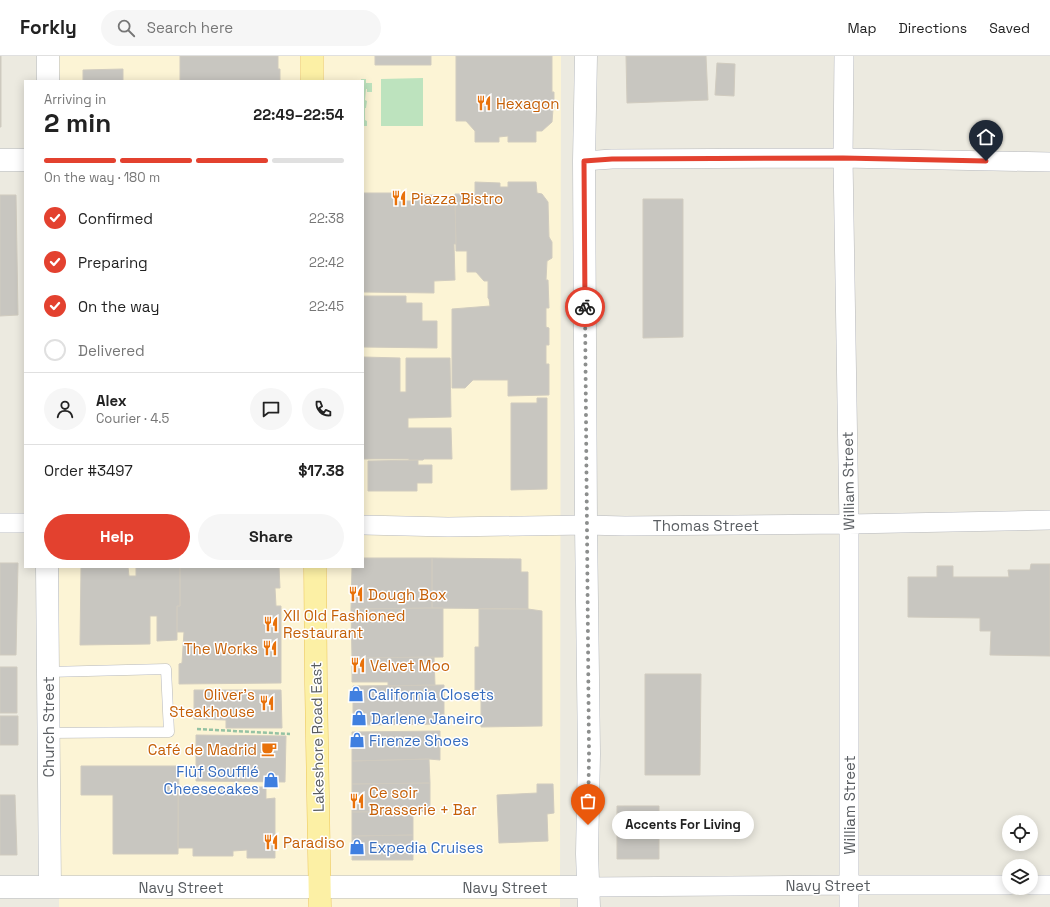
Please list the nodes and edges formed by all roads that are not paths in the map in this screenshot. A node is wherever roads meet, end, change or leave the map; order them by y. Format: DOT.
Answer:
graph roads {
  1 [pos="48,56"];
  2 [pos="312,56"];
  3 [pos="586,56"];
  4 [pos="844,56"];
  5 [pos="48,80"];
  6 [pos="312,80"];
  7 [pos="843,158"];
  8 [pos="0,160"];
  9 [pos="24,160"];
  10 [pos="584,161"];
  11 [pos="1050,162"];
  12 [pos="1050,520"];
  13 [pos="0,523"];
  14 [pos="24,523"];
  15 [pos="849,524"];
  16 [pos="364,525"];
  17 [pos="586,525"];
  18 [pos="47,568"];
  19 [pos="315,568"];
  20 [pos="48,672"];
  21 [pos="48,734"];
  22 [pos="849,885"];
  23 [pos="1002,885"];
  24 [pos="1038,885"];
  25 [pos="1050,885"];
  26 [pos="0,887"];
  27 [pos="50,887"];
  28 [pos="320,897"];
  29 [pos="589,897"];
  30 [pos="849,907"];
  1 -- 5 [label="street"];
  2 -- 6 [label="main road"];
  3 -- 10 [label="street"];
  4 -- 7 [label="street, William Street"];
  7 -- 10 [label="street"];
  7 -- 11 [label="street"];
  7 -- 15 [label="street, William Street"];
  8 -- 9 [label="street"];
  10 -- 17 [label="street"];
  12 -- 15 [label="street, Thomas Street"];
  13 -- 14 [label="street"];
  15 -- 17 [label="street, Thomas Street"];
  15 -- 22 [label="street, William Street"];
  16 -- 17 [label="street, Thomas Street"];
  17 -- 29 [label="street"];
  18 -- 20 [label="street, Church Street"];
  19 -- 28 [label="main road, Lakeshore Road East"];
  20 -- 21 [label="street, Church Street"];
  20 -- 21 [label="lane"];
  21 -- 27 [label="street, Church Street"];
  22 -- 23 [label="street, Navy Street"];
  22 -- 29 [label="street, Navy Street"];
  22 -- 30 [label="street, William Street"];
  24 -- 25 [label="street"];
  26 -- 27 [label="street, Navy Street"];
  27 -- 28 [label="street, Navy Street"];
  28 -- 29 [label="street, Navy Street"];
}
